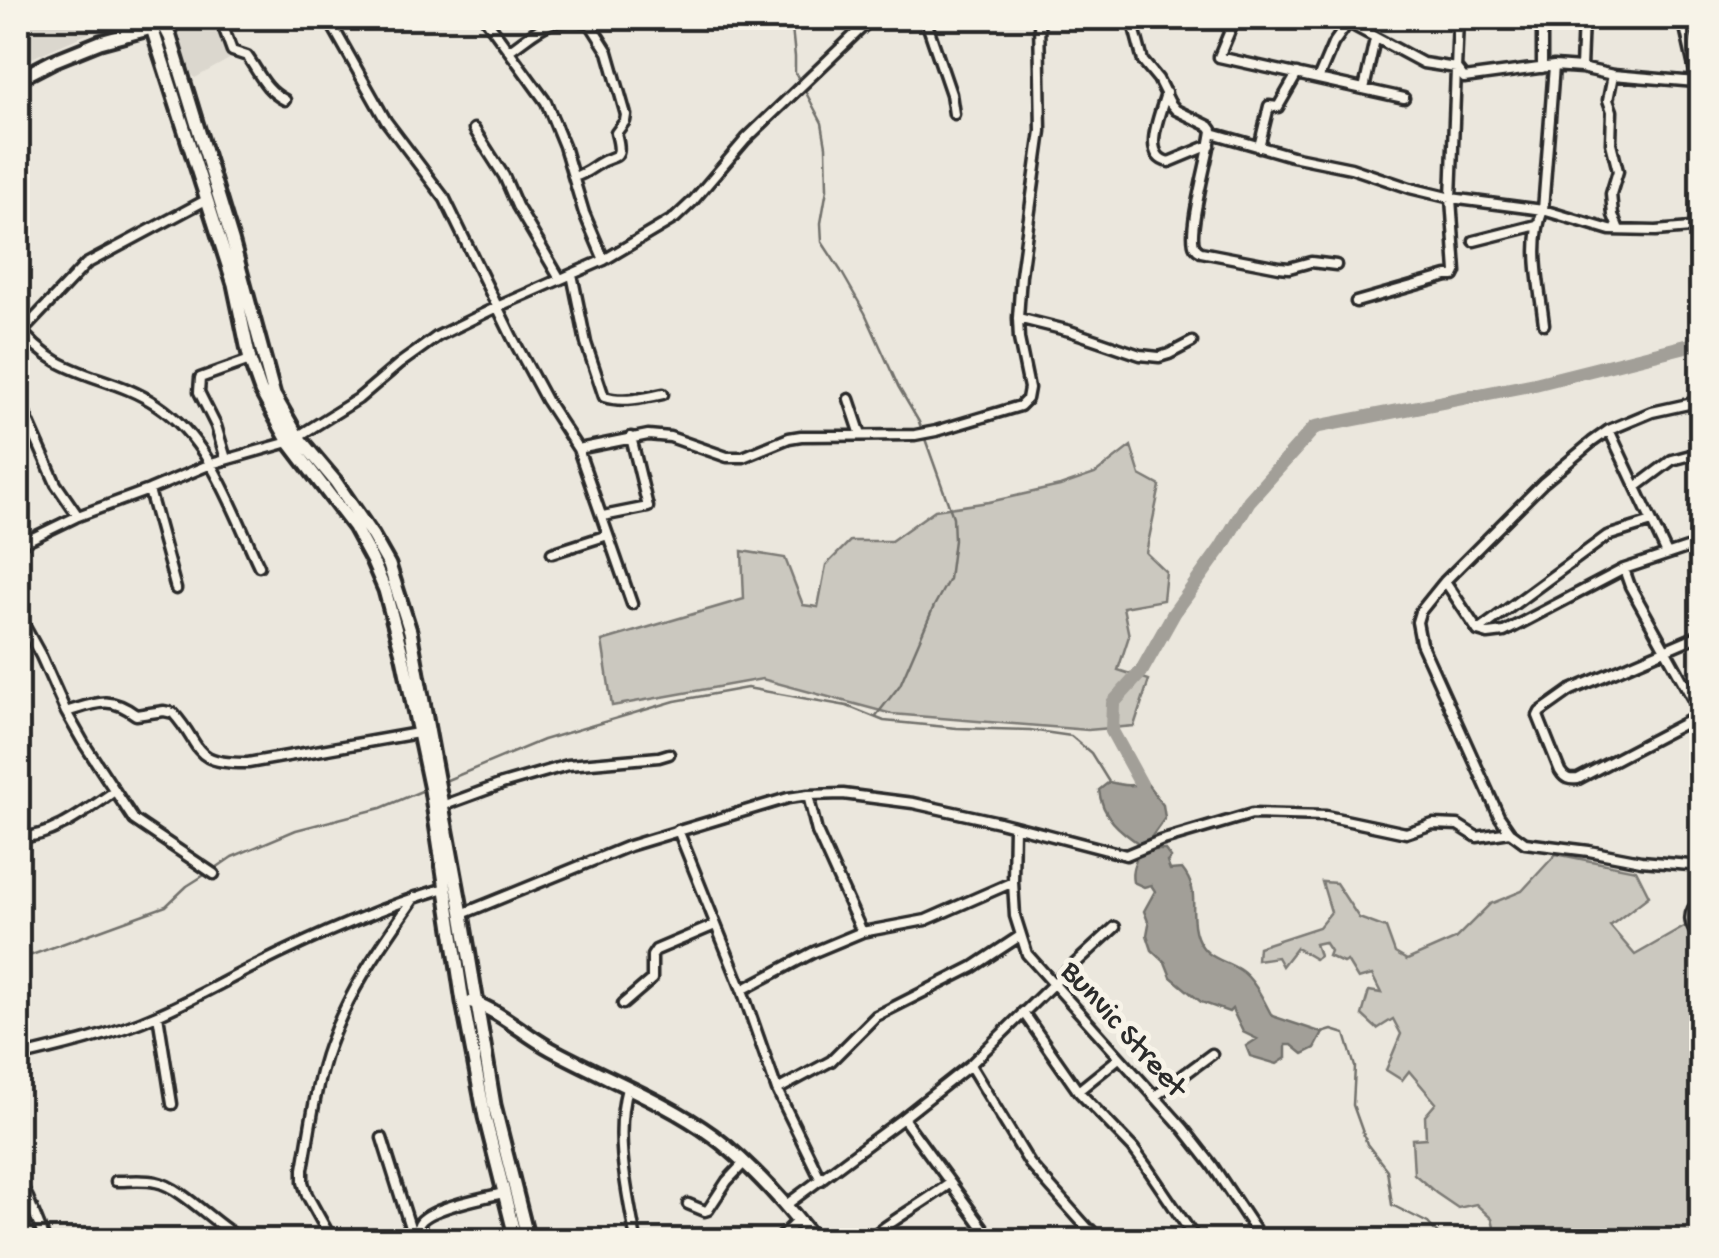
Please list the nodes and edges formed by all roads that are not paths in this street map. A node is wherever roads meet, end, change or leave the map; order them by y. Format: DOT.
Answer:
graph roads {
  1 [pos="189,18"];
  2 [pos="220,18"];
  3 [pos="328,18"];
  4 [pos="485,18"];
  5 [pos="607,18"];
  6 [pos="872,18"];
  7 [pos="925,18"];
  8 [pos="1039,18"];
  9 [pos="1136,18"];
  10 [pos="1458,18"];
  11 [pos="1542,18"];
  12 [pos="1583,18"];
  13 [pos="1683,18"];
  14 [pos="1344,20"];
  15 [pos="1234,21"];
  16 [pos="159,23"];
  17 [pos="591,24"];
  18 [pos="1375,38"];
  19 [pos="510,50"];
  20 [pos="1554,66"];
  21 [pos="1456,68"];
  22 [pos="1542,68"];
  23 [pos="1582,68"];
  24 [pos="1297,74"];
  25 [pos="1613,75"];
  26 [pos="1319,77"];
  27 [pos="18,79"];
  28 [pos="1696,82"];
  29 [pos="1364,89"];
  30 [pos="1166,92"];
  31 [pos="1404,98"];
  32 [pos="285,100"];
  33 [pos="1702,103"];
  34 [pos="954,114"];
  35 [pos="474,129"];
  36 [pos="1212,133"];
  37 [pos="1210,145"];
  38 [pos="1259,146"];
  39 [pos="574,177"];
  40 [pos="1451,198"];
  41 [pos="206,200"];
  42 [pos="1543,210"];
  43 [pos="1537,225"];
  44 [pos="1702,227"];
  45 [pos="1619,230"];
  46 [pos="1474,241"];
  47 [pos="604,260"];
  48 [pos="1336,265"];
  49 [pos="572,274"];
  50 [pos="560,280"];
  51 [pos="1356,302"];
  52 [pos="497,307"];
  53 [pos="1018,318"];
  54 [pos="1544,324"];
  55 [pos="19,331"];
  56 [pos="1192,342"];
  57 [pos="250,360"];
  58 [pos="663,394"];
  59 [pos="18,398"];
  60 [pos="849,398"];
  61 [pos="1702,400"];
  62 [pos="1609,430"];
  63 [pos="862,434"];
  64 [pos="631,437"];
  65 [pos="294,439"];
  66 [pos="578,448"];
  67 [pos="1702,452"];
  68 [pos="226,459"];
  69 [pos="211,464"];
  70 [pos="1636,487"];
  71 [pos="150,490"];
  72 [pos="78,516"];
  73 [pos="603,516"];
  74 [pos="1652,522"];
  75 [pos="608,535"];
  76 [pos="1702,542"];
  77 [pos="18,545"];
  78 [pos="552,553"];
  79 [pos="1667,554"];
  80 [pos="259,566"];
  81 [pos="1624,570"];
  82 [pos="1445,581"];
  83 [pos="176,590"];
  84 [pos="632,604"];
  85 [pos="18,614"];
  86 [pos="1478,631"];
  87 [pos="1702,634"];
  88 [pos="1667,650"];
  89 [pos="66,712"];
  90 [pos="1701,714"];
  91 [pos="418,733"];
  92 [pos="669,754"];
  93 [pos="433,783"];
  94 [pos="115,792"];
  95 [pos="808,796"];
  96 [pos="442,806"];
  97 [pos="1014,826"];
  98 [pos="678,830"];
  99 [pos="1510,832"];
  100 [pos="18,838"];
  101 [pos="1702,866"];
  102 [pos="214,874"];
  103 [pos="1013,882"];
  104 [pos="445,888"];
  105 [pos="415,897"];
  106 [pos="1702,897"];
  107 [pos="462,914"];
  108 [pos="715,925"];
  109 [pos="1114,927"];
  110 [pos="862,932"];
  111 [pos="1020,936"];
  112 [pos="1702,943"];
  113 [pos="1053,984"];
  114 [pos="742,990"];
  115 [pos="469,1002"];
  116 [pos="623,1004"];
  117 [pos="1023,1012"];
  118 [pos="158,1015"];
  119 [pos="1212,1054"];
  120 [pos="18,1056"];
  121 [pos="1119,1058"];
  122 [pos="970,1065"];
  123 [pos="627,1088"];
  124 [pos="778,1090"];
  125 [pos="1078,1091"];
  126 [pos="1154,1098"];
  127 [pos="172,1104"];
  128 [pos="904,1118"];
  129 [pos="382,1138"];
  130 [pos="744,1163"];
  131 [pos="18,1178"];
  132 [pos="822,1180"];
  133 [pos="116,1181"];
  134 [pos="950,1184"];
  135 [pos="504,1193"];
  136 [pos="688,1204"];
  137 [pos="786,1206"];
  138 [pos="798,1220"];
  139 [pos="1091,1230"];
  140 [pos="878,1232"];
  141 [pos="45,1240"];
  142 [pos="242,1240"];
  143 [pos="332,1240"];
  144 [pos="415,1240"];
  145 [pos="516,1240"];
  146 [pos="528,1240"];
  147 [pos="636,1240"];
  148 [pos="778,1240"];
  149 [pos="814,1240"];
  150 [pos="992,1240"];
  151 [pos="1077,1240"];
  152 [pos="1098,1240"];
  153 [pos="1196,1240"];
  154 [pos="1262,1240"];
  1 -- 16 [label="main road"];
  2 -- 32 [label="street"];
  3 -- 52 [label="street"];
  4 -- 19 [label="street"];
  5 -- 17 [label="street"];
  6 -- 47 [label="street"];
  7 -- 34 [label="street"];
  8 -- 53 [label="street"];
  9 -- 30 [label="street"];
  10 -- 21 [label="street"];
  11 -- 22 [label="street"];
  12 -- 23 [label="street"];
  13 -- 28 [label="street"];
  14 -- 18 [label="street"];
  14 -- 26 [label="street"];
  15 -- 24 [label="street"];
  16 -- 27 [label="main road"];
  16 -- 41 [label="main road"];
  16 -- 65 [label="main road"];
  17 -- 19 [label="street"];
  17 -- 39 [label="street"];
  18 -- 21 [label="street"];
  18 -- 29 [label="street"];
  19 -- 39 [label="street"];
  20 -- 22 [label="street"];
  20 -- 23 [label="street"];
  20 -- 42 [label="street"];
  21 -- 22 [label="street"];
  21 -- 40 [label="street"];
  23 -- 25 [label="street"];
  24 -- 26 [label="street"];
  24 -- 38 [label="street"];
  25 -- 28 [label="street"];
  25 -- 45 [label="street"];
  26 -- 29 [label="street"];
  28 -- 33 [label="street"];
  29 -- 31 [label="street"];
  30 -- 36 [label="street"];
  30 -- 37 [label="street"];
  35 -- 50 [label="street"];
  36 -- 37 [label="street"];
  36 -- 38 [label="street"];
  37 -- 48 [label="street"];
  38 -- 40 [label="street"];
  39 -- 47 [label="street"];
  40 -- 42 [label="street"];
  40 -- 51 [label="street"];
  41 -- 55 [label="street"];
  41 -- 57 [label="main road"];
  42 -- 43 [label="street"];
  42 -- 45 [label="street"];
  43 -- 46 [label="street"];
  43 -- 54 [label="street"];
  44 -- 45 [label="street"];
  47 -- 49 [label="street"];
  49 -- 50 [label="street"];
  49 -- 58 [label="street"];
  50 -- 52 [label="street"];
  52 -- 65 [label="street"];
  52 -- 66 [label="street"];
  53 -- 56 [label="street"];
  53 -- 63 [label="street"];
  55 -- 69 [label="street"];
  57 -- 65 [label="main road"];
  57 -- 68 [label="street"];
  59 -- 72 [label="street"];
  60 -- 63 [label="street"];
  61 -- 62 [label="street"];
  62 -- 70 [label="street"];
  62 -- 82 [label="street"];
  63 -- 64 [label="street"];
  64 -- 66 [label="street"];
  64 -- 73 [label="street"];
  65 -- 68 [label="street"];
  65 -- 91 [label="main road"];
  65 -- 93 [label="main road"];
  66 -- 73 [label="street"];
  67 -- 70 [label="street"];
  68 -- 69 [label="street"];
  69 -- 71 [label="street"];
  69 -- 80 [label="street"];
  70 -- 74 [label="street"];
  71 -- 72 [label="street"];
  71 -- 83 [label="street"];
  72 -- 77 [label="street"];
  73 -- 75 [label="street"];
  74 -- 79 [label="street"];
  74 -- 86 [label="street"];
  75 -- 78 [label="street"];
  75 -- 84 [label="street"];
  76 -- 79 [label="street"];
  79 -- 81 [label="street"];
  81 -- 86 [label="street"];
  81 -- 88 [label="street"];
  82 -- 86 [label="street"];
  82 -- 99 [label="street"];
  85 -- 89 [label="street"];
  87 -- 88 [label="street"];
  88 -- 90 [label="street"];
  88 -- 90 [label="street"];
  89 -- 91 [label="street"];
  89 -- 94 [label="street"];
  91 -- 93 [label="main road"];
  92 -- 96 [label="street"];
  93 -- 96 [label="main road"];
  93 -- 104 [label="main road"];
  94 -- 100 [label="street"];
  94 -- 102 [label="street"];
  95 -- 97 [label="street"];
  95 -- 98 [label="street"];
  95 -- 110 [label="street"];
  96 -- 107 [label="main road"];
  97 -- 99 [label="street"];
  97 -- 103 [label="street, Bunvic Street"];
  98 -- 107 [label="street"];
  98 -- 108 [label="street"];
  99 -- 101 [label="street"];
  103 -- 110 [label="street"];
  103 -- 111 [label="street, Bunvic Street"];
  104 -- 105 [label="street"];
  104 -- 115 [label="main road"];
  105 -- 118 [label="street"];
  105 -- 143 [label="street"];
  106 -- 112 [label="street"];
  107 -- 115 [label="main road"];
  108 -- 114 [label="street"];
  108 -- 116 [label="street"];
  109 -- 113 [label="street"];
  110 -- 114 [label="street"];
  111 -- 113 [label="street, Bunvic Street"];
  111 -- 124 [label="street"];
  113 -- 117 [label="street"];
  113 -- 121 [label="street, Bunvic Street"];
  114 -- 124 [label="street"];
  115 -- 123 [label="main road"];
  115 -- 135 [label="main road"];
  115 -- 146 [label="main road"];
  117 -- 122 [label="street"];
  117 -- 125 [label="street"];
  118 -- 120 [label="street"];
  118 -- 127 [label="street"];
  119 -- 126 [label="street"];
  121 -- 125 [label="street"];
  121 -- 126 [label="street, Bunvic Street"];
  122 -- 128 [label="street"];
  122 -- 139 [label="street"];
  123 -- 130 [label="main road"];
  123 -- 147 [label="street"];
  124 -- 132 [label="street"];
  125 -- 153 [label="street"];
  126 -- 154 [label="street, Bunvic Street"];
  128 -- 132 [label="street"];
  128 -- 134 [label="street"];
  129 -- 144 [label="street"];
  130 -- 136 [label="street"];
  130 -- 137 [label="main road"];
  131 -- 141 [label="street"];
  132 -- 137 [label="street"];
  133 -- 142 [label="street"];
  134 -- 140 [label="street"];
  134 -- 150 [label="street"];
  135 -- 144 [label="street"];
  135 -- 145 [label="main road"];
  137 -- 138 [label="main road"];
  138 -- 148 [label="street"];
  138 -- 149 [label="main road"];
  139 -- 151 [label="street"];
  139 -- 152 [label="street"];
}
